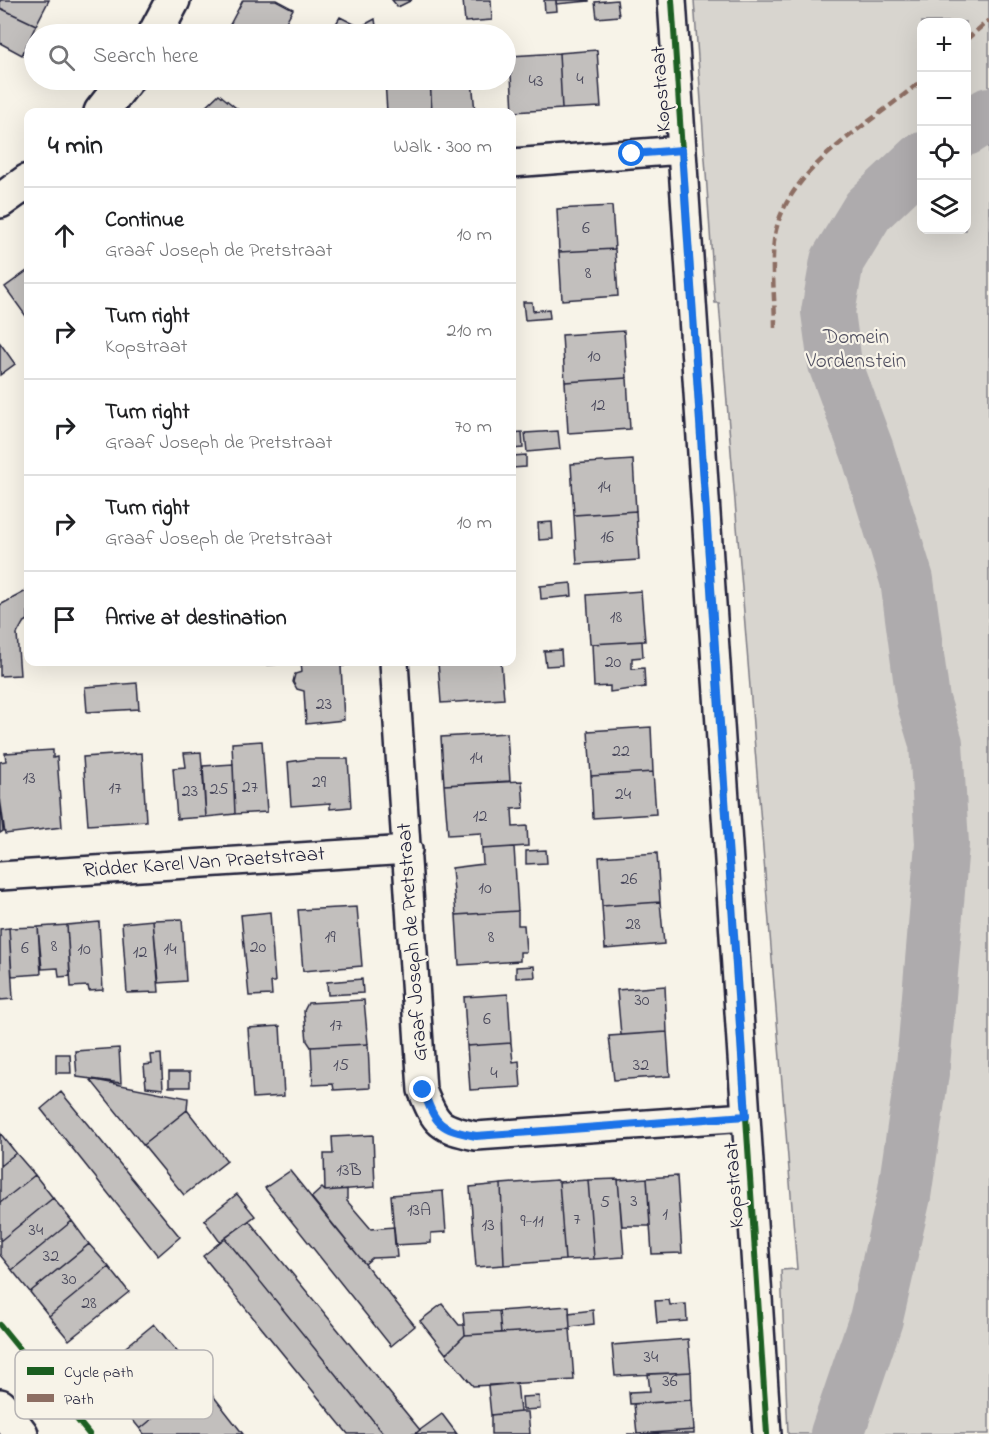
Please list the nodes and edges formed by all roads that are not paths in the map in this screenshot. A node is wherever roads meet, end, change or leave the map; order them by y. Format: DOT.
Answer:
graph roads {
  1 [pos="173,0"];
  2 [pos="672,0"];
  3 [pos="160,24"];
  4 [pos="118,90"];
  5 [pos="104,108"];
  6 [pos="682,150"];
  7 [pos="516,163"];
  8 [pos="24,184"];
  9 [pos="0,201"];
  10 [pos="394,666"];
  11 [pos="408,850"];
  12 [pos="0,876"];
  13 [pos="746,1116"];
  14 [pos="767,1434"];
  1 -- 3 [label="street"];
  2 -- 6 [label="street, Kopstraat"];
  4 -- 5 [label="street"];
  6 -- 7 [label="street"];
  6 -- 13 [label="street, Kopstraat"];
  8 -- 9 [label="street"];
  10 -- 11 [label="street, Graaf Joseph de Pretstraat"];
  11 -- 12 [label="street, Ridder Karel Van Praetstraat"];
  11 -- 13 [label="street, Graaf Joseph de Pretstraat"];
  13 -- 14 [label="street, Kopstraat"];
}
